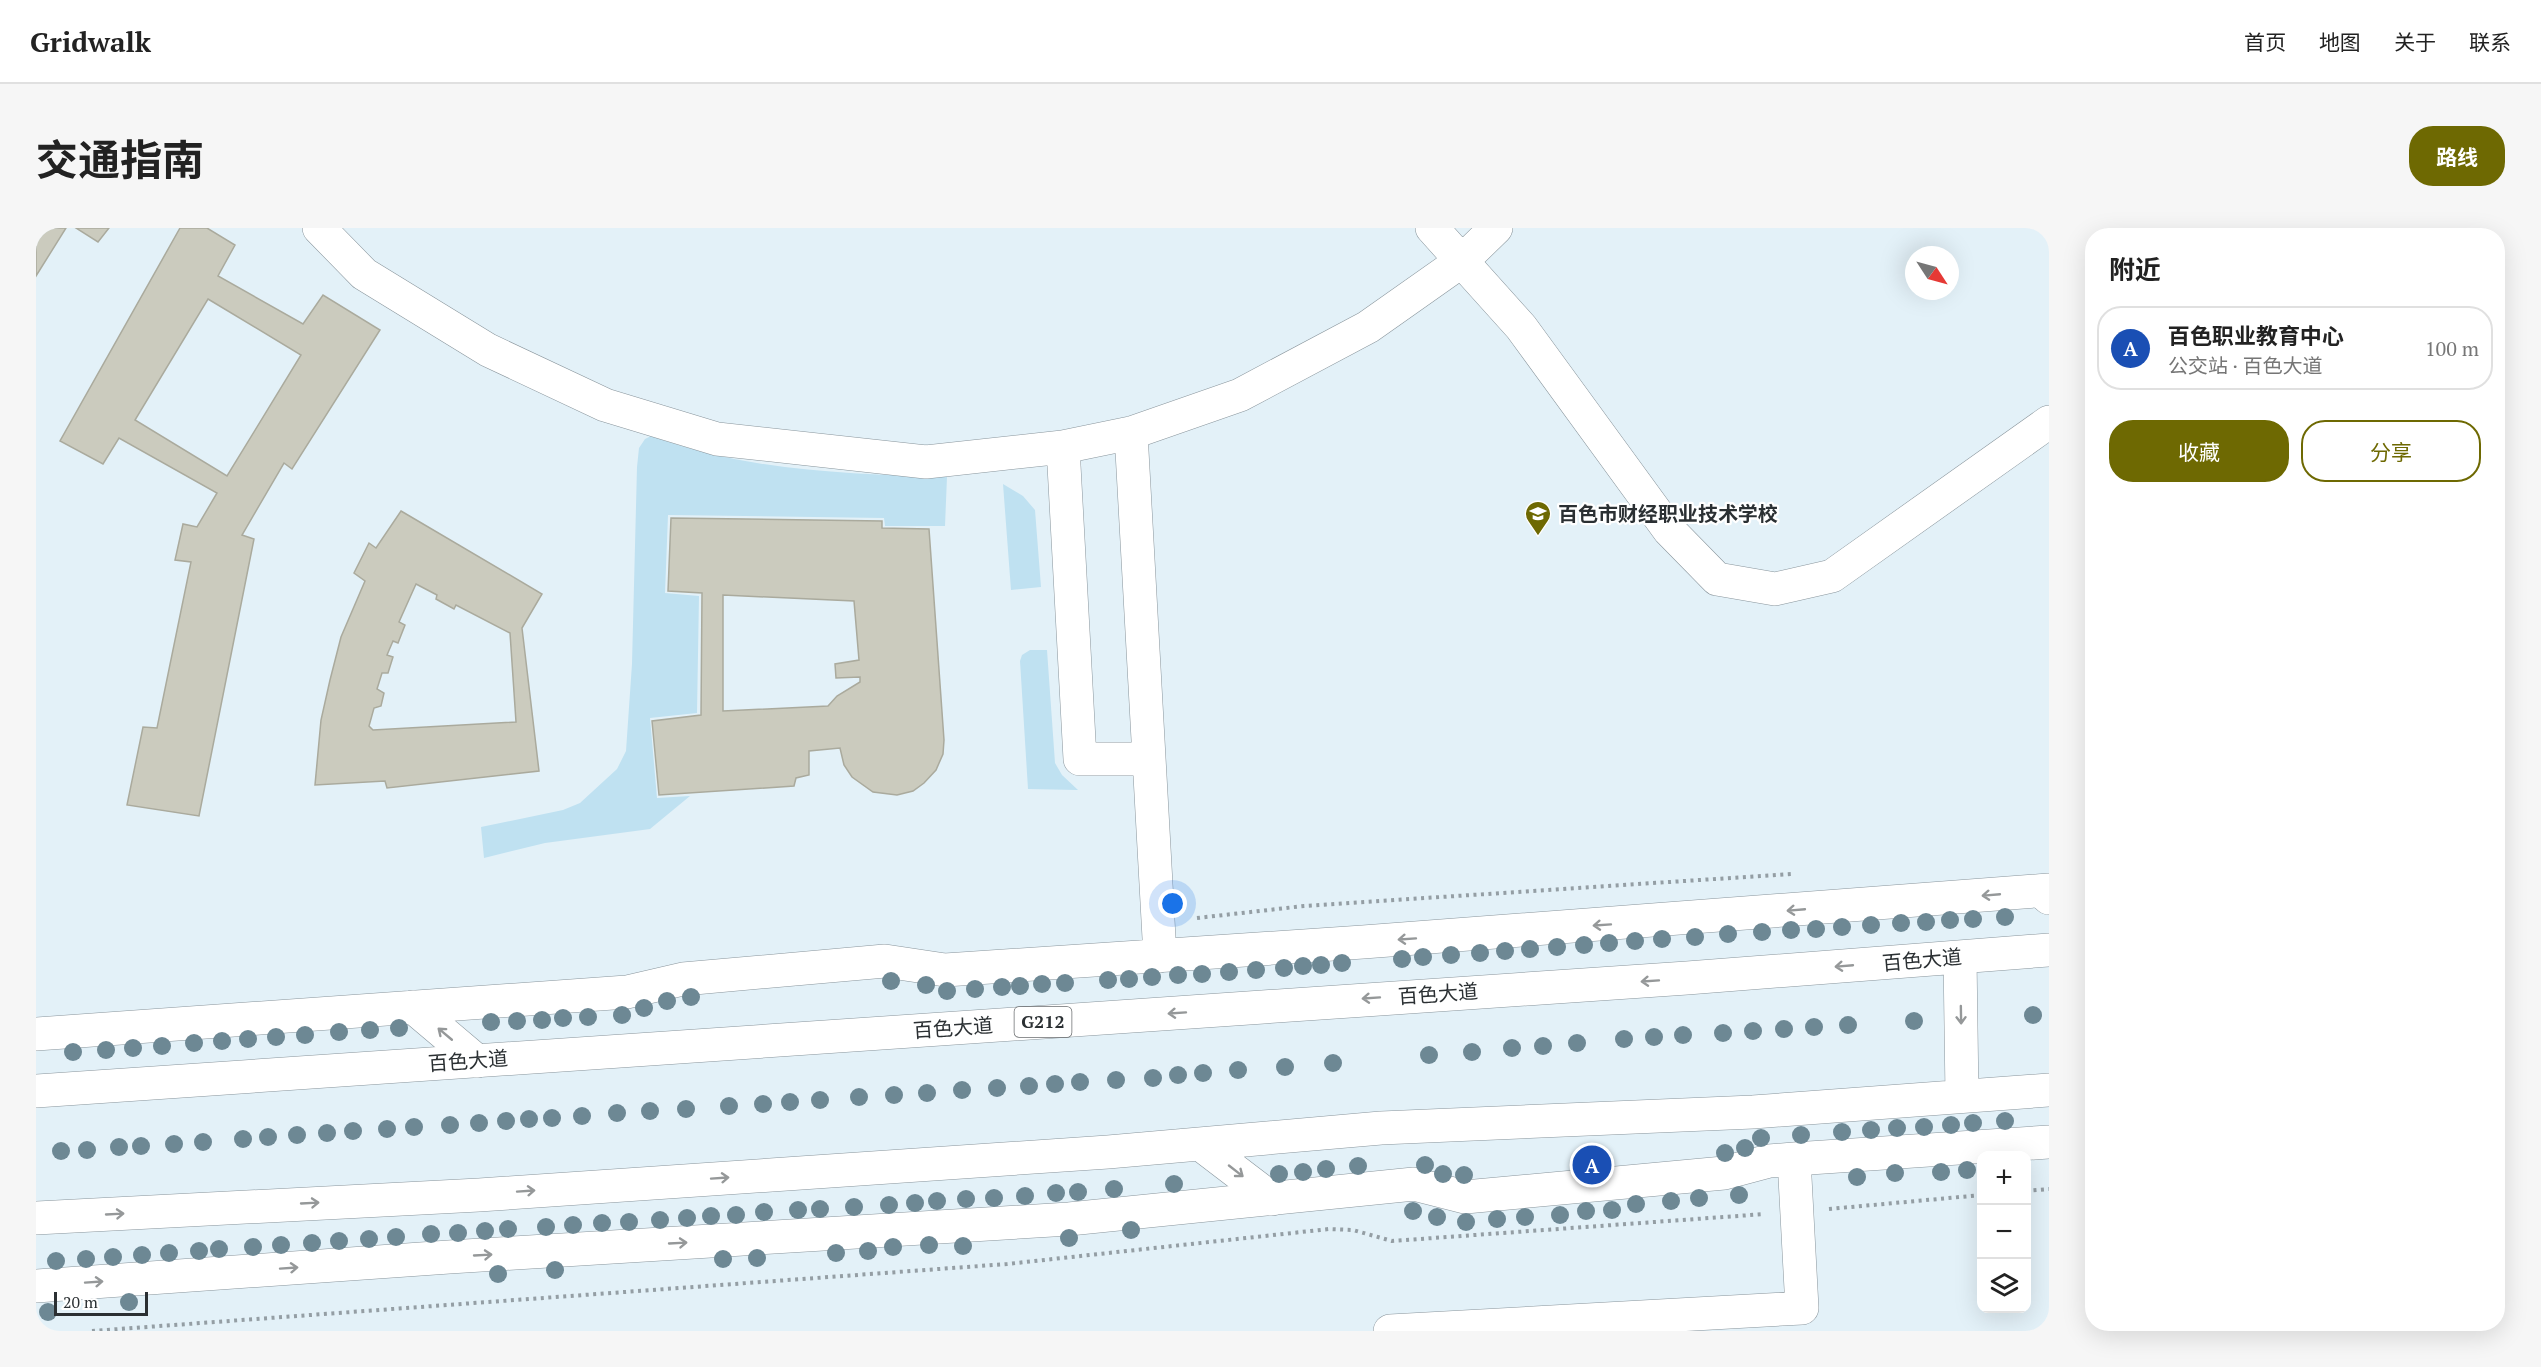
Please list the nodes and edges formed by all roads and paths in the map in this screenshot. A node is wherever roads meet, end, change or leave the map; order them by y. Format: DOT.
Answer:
graph roads {
  1 [pos="319,228"];
  2 [pos="1432,228"];
  3 [pos="1496,228"];
  4 [pos="1462,260"];
  5 [pos="2049,422"];
  6 [pos="1131,433"];
  7 [pos="1063,447"];
  8 [pos="1148,759"];
  9 [pos="2046,893"];
  10 [pos="2049,950"];
  11 [pos="1160,956"];
  12 [pos="1960,957"];
  13 [pos="412,1007"];
  14 [pos="36,1034"];
  15 [pos="477,1060"];
  16 [pos="2049,1090"];
  17 [pos="36,1091"];
  18 [pos="1962,1096"];
  19 [pos="2049,1142"];
  20 [pos="1200,1144"];
  21 [pos="1794,1159"];
  22 [pos="2049,1189"];
  23 [pos="2031,1191"];
  24 [pos="1977,1195"];
  25 [pos="1272,1199"];
  26 [pos="1797,1212"];
  27 [pos="36,1218"];
  28 [pos="36,1286"];
  29 [pos="93,1331"];
  30 [pos="1389,1331"];
  1 -- 7 [label="main road"];
  2 -- 4 [label="main road"];
  3 -- 4 [label="main road"];
  4 -- 5 [label="main road"];
  4 -- 6 [label="main road"];
  6 -- 7 [label="main road"];
  6 -- 8 [label="main road"];
  7 -- 8 [label="main road"];
  8 -- 11 [label="main road"];
  9 -- 11 [label="main road, one-way"];
  10 -- 12 [label="main road, 百色大道 / G212"];
  11 -- 13 [label="main road"];
  12 -- 15 [label="main road, 百色大道 / G212, one-way"];
  12 -- 18 [label="main road, one-way"];
  13 -- 14 [label="main road"];
  15 -- 13 [label="main road, one-way"];
  15 -- 17 [label="main road, 百色大道 / G212"];
  16 -- 18 [label="main road"];
  18 -- 20 [label="main road"];
  19 -- 21 [label="main road"];
  20 -- 25 [label="main road, one-way"];
  27 -- 20 [label="main road, one-way"];
  21 -- 25 [label="main road"];
  21 -- 26 [label="main road"];
  22 -- 23 [label="path"];
  24 -- 26 [label="path"];
  28 -- 25 [label="main road, one-way"];
  26 -- 29 [label="path"];
  26 -- 30 [label="main road"];
}
